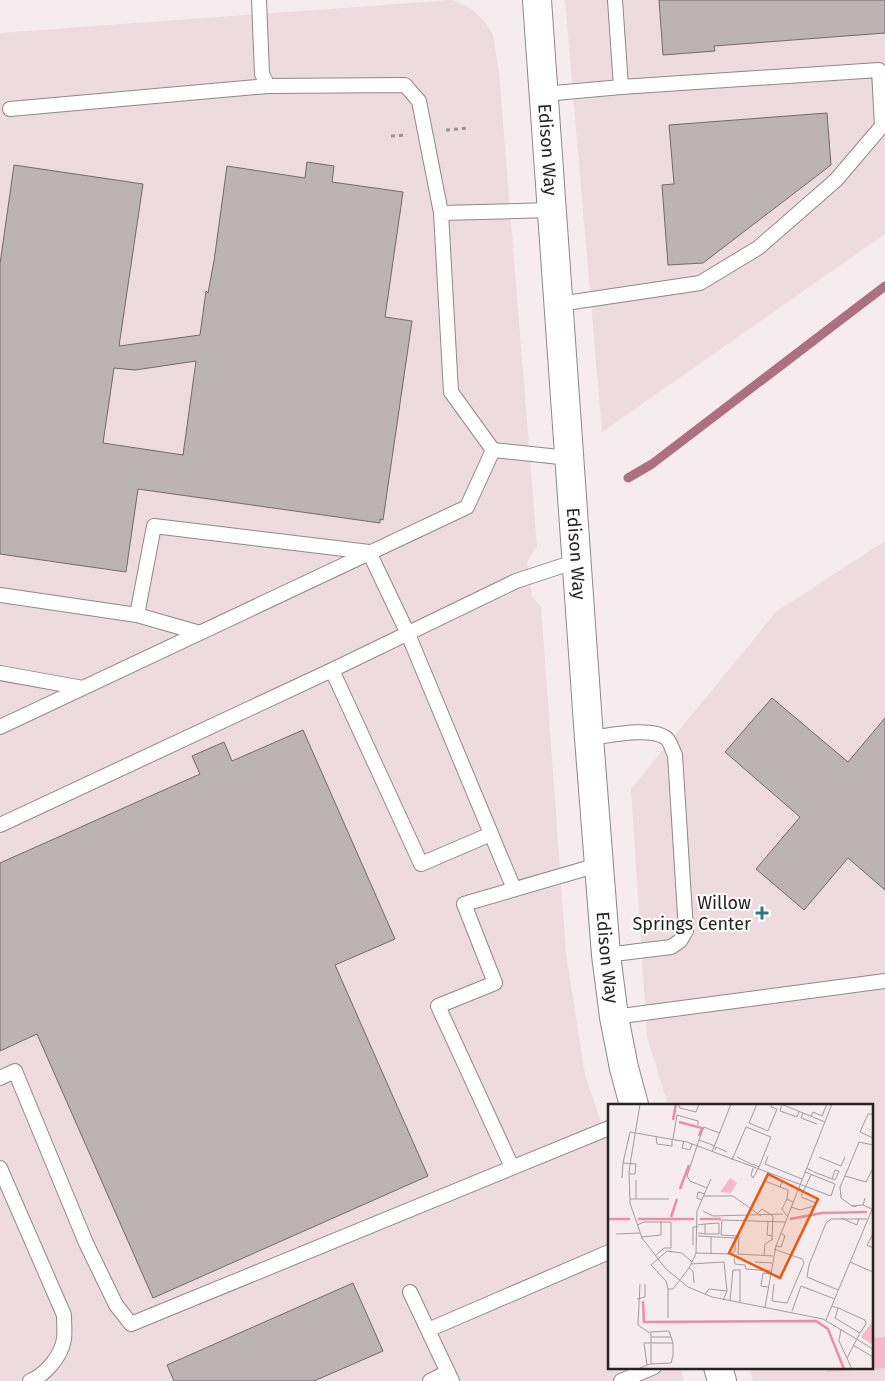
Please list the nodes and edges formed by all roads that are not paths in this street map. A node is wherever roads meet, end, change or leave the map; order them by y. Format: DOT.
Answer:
graph roads {
  1 [pos="259,0"];
  2 [pos="537,0"];
  3 [pos="615,0"];
  4 [pos="268,86"];
  5 [pos="621,87"];
  6 [pos="544,94"];
  7 [pos="10,110"];
  8 [pos="552,210"];
  9 [pos="441,214"];
  10 [pos="559,304"];
  11 [pos="493,450"];
  12 [pos="569,458"];
  13 [pos="369,552"];
  14 [pos="577,561"];
  15 [pos="0,595"];
  16 [pos="137,615"];
  17 [pos="200,633"];
  18 [pos="408,634"];
  19 [pos="332,670"];
  20 [pos="0,673"];
  21 [pos="83,688"];
  22 [pos="0,727"];
  23 [pos="589,738"];
  24 [pos="0,825"];
  25 [pos="491,834"];
  26 [pos="598,865"];
  27 [pos="514,890"];
  28 [pos="606,955"];
  29 [pos="885,981"];
  30 [pos="614,1017"];
  31 [pos="0,1078"];
  32 [pos="634,1104"];
  33 [pos="608,1128"];
  34 [pos="512,1167"];
  35 [pos="0,1168"];
  36 [pos="608,1252"];
  37 [pos="410,1292"];
  38 [pos="428,1330"];
  39 [pos="652,1368"];
  40 [pos="718,1368"];
  41 [pos="450,1377"];
  42 [pos="30,1381"];
  43 [pos="430,1381"];
  44 [pos="621,1381"];
  45 [pos="722,1381"];
  1 -- 4 [label="lane"];
  2 -- 6 [label="street, Edison Way"];
  3 -- 5 [label="lane"];
  4 -- 7 [label="lane"];
  4 -- 9 [label="lane"];
  5 -- 6 [label="lane"];
  5 -- 10 [label="lane"];
  6 -- 8 [label="street, Edison Way"];
  8 -- 9 [label="lane"];
  8 -- 10 [label="street, Edison Way"];
  9 -- 11 [label="lane"];
  10 -- 12 [label="street, Edison Way"];
  11 -- 12 [label="lane"];
  11 -- 13 [label="lane"];
  12 -- 14 [label="street, Edison Way"];
  13 -- 16 [label="lane"];
  13 -- 17 [label="lane"];
  13 -- 18 [label="lane"];
  14 -- 18 [label="lane"];
  14 -- 23 [label="street, Edison Way"];
  15 -- 16 [label="lane"];
  16 -- 17 [label="lane"];
  17 -- 21 [label="lane"];
  18 -- 19 [label="lane"];
  18 -- 25 [label="lane"];
  19 -- 24 [label="lane"];
  19 -- 25 [label="lane"];
  20 -- 21 [label="lane"];
  21 -- 22 [label="lane"];
  23 -- 26 [label="street, Edison Way"];
  23 -- 28 [label="lane"];
  25 -- 27 [label="lane"];
  26 -- 27 [label="lane"];
  26 -- 28 [label="street, Edison Way"];
  27 -- 34 [label="lane"];
  28 -- 30 [label="street, Edison Way"];
  29 -- 30 [label="lane"];
  30 -- 32 [label="street, Edison Way"];
  31 -- 34 [label="lane"];
  33 -- 34 [label="lane"];
  35 -- 42 [label="lane"];
  36 -- 38 [label="lane"];
  37 -- 38 [label="lane"];
  38 -- 41 [label="lane"];
  39 -- 44 [label="lane"];
  40 -- 45 [label="street"];
  41 -- 43 [label="lane"];
}
